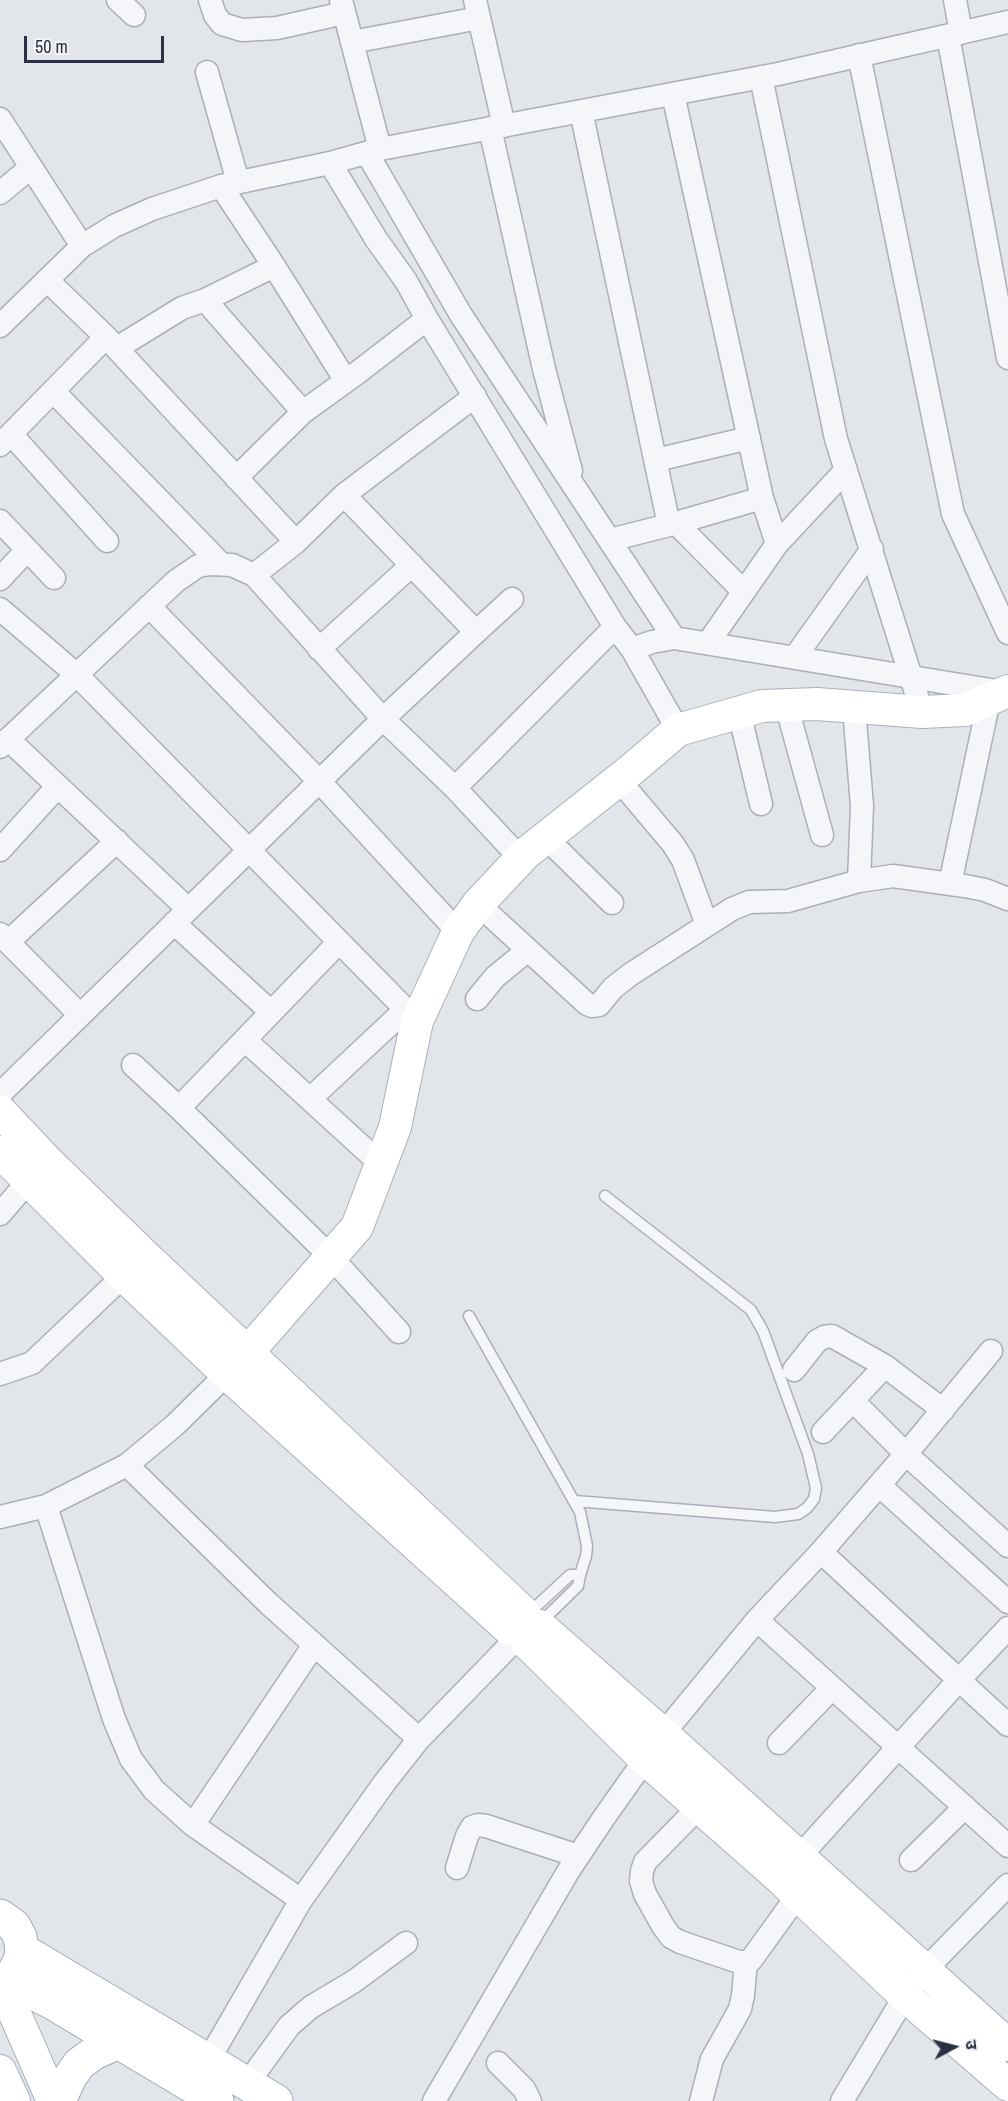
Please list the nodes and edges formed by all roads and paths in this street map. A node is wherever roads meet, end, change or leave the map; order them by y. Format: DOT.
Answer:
graph roads {
  1 [pos="210,0"];
  2 [pos="955,0"];
  3 [pos="342,7"];
  4 [pos="477,9"];
  5 [pos="1008,22"];
  6 [pos="955,34"];
  7 [pos="352,42"];
  8 [pos="859,55"];
  9 [pos="207,72"];
  10 [pos="761,77"];
  11 [pos="673,94"];
  12 [pos="581,111"];
  13 [pos="0,119"];
  14 [pos="497,127"];
  15 [pos="374,151"];
  16 [pos="330,163"];
  17 [pos="30,168"];
  18 [pos="229,184"];
  19 [pos="0,194"];
  20 [pos="82,246"];
  21 [pos="274,266"];
  22 [pos="47,280"];
  23 [pos="205,300"];
  24 [pos="4,313"];
  25 [pos="427,319"];
  26 [pos="112,343"];
  27 [pos="1008,358"];
  28 [pos="346,381"];
  29 [pos="53,391"];
  30 [pos="475,396"];
  31 [pos="303,412"];
  32 [pos="749,438"];
  33 [pos="5,439"];
  34 [pos="656,460"];
  35 [pos="846,470"];
  36 [pos="236,478"];
  37 [pos="575,488"];
  38 [pos="344,495"];
  39 [pos="762,498"];
  40 [pos="0,521"];
  41 [pos="672,524"];
  42 [pos="610,540"];
  43 [pos="107,542"];
  44 [pos="296,542"];
  45 [pos="777,544"];
  46 [pos="872,549"];
  47 [pos="27,550"];
  48 [pos="220,563"];
  49 [pos="412,565"];
  50 [pos="254,575"];
  51 [pos="54,578"];
  52 [pos="0,579"];
  53 [pos="743,591"];
  54 [pos="512,599"];
  55 [pos="149,606"];
  56 [pos="0,609"];
  57 [pos="615,627"];
  58 [pos="476,632"];
  59 [pos="1008,633"];
  60 [pos="674,638"];
  61 [pos="708,643"];
  62 [pos="319,649"];
  63 [pos="632,649"];
  64 [pos="795,657"];
  65 [pos="76,675"];
  66 [pos="911,675"];
  67 [pos="1003,694"];
  68 [pos="786,704"];
  69 [pos="854,708"];
  70 [pos="739,712"];
  71 [pos="922,712"];
  72 [pos="383,718"];
  73 [pos="678,730"];
  74 [pos="4,743"];
  75 [pos="619,780"];
  76 [pos="320,781"];
  77 [pos="58,786"];
  78 [pos="455,788"];
  79 [pos="761,804"];
  80 [pos="822,835"];
  81 [pos="546,838"];
  82 [pos="117,841"];
  83 [pos="0,850"];
  84 [pos="248,850"];
  85 [pos="521,859"];
  86 [pos="859,881"];
  87 [pos="950,884"];
  88 [pos="1008,899"];
  89 [pos="612,903"];
  90 [pos="478,904"];
  91 [pos="181,916"];
  92 [pos="707,925"];
  93 [pos="458,932"];
  94 [pos="4,938"];
  95 [pos="339,942"];
  96 [pos="528,950"];
  97 [pos="477,999"];
  98 [pos="271,1012"];
  99 [pos="80,1014"];
  100 [pos="411,1016"];
  101 [pos="244,1040"];
  102 [pos="133,1065"];
  103 [pos="0,1094"];
  104 [pos="310,1099"];
  105 [pos="179,1108"];
  106 [pos="0,1111"];
  107 [pos="0,1152"];
  108 [pos="382,1165"];
  109 [pos="37,1171"];
  110 [pos="605,1196"];
  111 [pos="0,1214"];
  112 [pos="330,1257"];
  113 [pos="134,1266"];
  114 [pos="469,1316"];
  115 [pos="399,1332"];
  116 [pos="991,1351"];
  117 [pos="237,1363"];
  118 [pos="885,1366"];
  119 [pos="794,1370"];
  120 [pos="0,1374"];
  121 [pos="853,1401"];
  122 [pos="943,1410"];
  123 [pos="823,1432"];
  124 [pos="906,1454"];
  125 [pos="127,1465"];
  126 [pos="879,1485"];
  127 [pos="574,1501"];
  128 [pos="46,1506"];
  129 [pos="0,1517"];
  130 [pos="1006,1540"];
  131 [pos="821,1552"];
  132 [pos="1008,1602"];
  133 [pos="757,1620"];
  134 [pos="526,1627"];
  135 [pos="1008,1628"];
  136 [pos="315,1645"];
  137 [pos="959,1680"];
  138 [pos="832,1688"];
  139 [pos="1008,1725"];
  140 [pos="419,1738"];
  141 [pos="778,1743"];
  142 [pos="654,1746"];
  143 [pos="897,1747"];
  144 [pos="700,1806"];
  145 [pos="965,1807"];
  146 [pos="193,1825"];
  147 [pos="1008,1846"];
  148 [pos="578,1856"];
  149 [pos="911,1860"];
  150 [pos="457,1868"];
  151 [pos="793,1877"];
  152 [pos="1008,1885"];
  153 [pos="300,1900"];
  154 [pos="1,1912"];
  155 [pos="406,1943"];
  156 [pos="22,1950"];
  157 [pos="746,1962"];
  158 [pos="924,1971"];
  159 [pos="2,1981"];
  160 [pos="905,1995"];
  161 [pos="119,2042"];
  162 [pos="1008,2045"];
  163 [pos="208,2061"];
  164 [pos="498,2063"];
  165 [pos="0,2071"];
  166 [pos="247,2084"];
  167 [pos="1008,2085"];
  168 [pos="14,2101"];
  169 [pos="53,2101"];
  170 [pos="59,2101"];
  171 [pos="217,2101"];
  172 [pos="276,2101"];
  173 [pos="434,2101"];
  174 [pos="530,2101"];
  175 [pos="701,2101"];
  176 [pos="842,2101"];
  1 -- 3 [label="street"];
  2 -- 6 [label="street"];
  3 -- 7 [label="street"];
  4 -- 7 [label="street"];
  4 -- 14 [label="street"];
  5 -- 6 [label="street"];
  6 -- 8 [label="street"];
  6 -- 27 [label="street"];
  7 -- 15 [label="street"];
  8 -- 10 [label="street"];
  8 -- 59 [label="street"];
  9 -- 18 [label="street"];
  10 -- 11 [label="street"];
  10 -- 35 [label="street"];
  11 -- 12 [label="street"];
  11 -- 32 [label="street"];
  12 -- 14 [label="street"];
  12 -- 34 [label="street"];
  13 -- 17 [label="street"];
  14 -- 15 [label="street"];
  14 -- 37 [label="street"];
  15 -- 16 [label="street"];
  15 -- 37 [label="street"];
  16 -- 18 [label="street"];
  16 -- 25 [label="street"];
  17 -- 19 [label="street"];
  17 -- 20 [label="street"];
  18 -- 20 [label="street"];
  18 -- 21 [label="street"];
  20 -- 22 [label="street"];
  21 -- 23 [label="street"];
  21 -- 28 [label="street"];
  22 -- 24 [label="street"];
  22 -- 26 [label="street"];
  23 -- 26 [label="street"];
  23 -- 31 [label="street"];
  25 -- 28 [label="street"];
  25 -- 30 [label="street"];
  26 -- 29 [label="street"];
  26 -- 36 [label="street"];
  28 -- 31 [label="street"];
  29 -- 33 [label="street"];
  29 -- 48 [label="street"];
  30 -- 38 [label="street"];
  30 -- 57 [label="street"];
  31 -- 36 [label="street"];
  32 -- 34 [label="street"];
  32 -- 39 [label="street"];
  33 -- 43 [label="street"];
  34 -- 41 [label="street"];
  35 -- 45 [label="street"];
  35 -- 46 [label="street"];
  36 -- 44 [label="street"];
  37 -- 42 [label="street"];
  38 -- 44 [label="street"];
  38 -- 49 [label="street"];
  39 -- 41 [label="street"];
  39 -- 45 [label="street"];
  40 -- 47 [label="street"];
  41 -- 42 [label="street"];
  41 -- 53 [label="street"];
  42 -- 60 [label="street"];
  44 -- 50 [label="street"];
  45 -- 53 [label="street"];
  46 -- 64 [label="street"];
  46 -- 66 [label="street"];
  47 -- 51 [label="street"];
  47 -- 52 [label="street"];
  48 -- 50 [label="street"];
  48 -- 55 [label="street"];
  49 -- 58 [label="street"];
  49 -- 62 [label="street"];
  50 -- 62 [label="street"];
  53 -- 61 [label="street"];
  54 -- 58 [label="street"];
  55 -- 65 [label="street"];
  55 -- 76 [label="street"];
  56 -- 65 [label="street"];
  57 -- 63 [label="street"];
  57 -- 78 [label="street"];
  58 -- 72 [label="street"];
  60 -- 61 [label="street"];
  60 -- 63 [label="street"];
  61 -- 64 [label="street"];
  62 -- 72 [label="street"];
  63 -- 73 [label="street"];
  64 -- 66 [label="street"];
  65 -- 74 [label="street"];
  65 -- 84 [label="street"];
  66 -- 67 [label="street"];
  66 -- 71 [label="street"];
  67 -- 71 [label="street"];
  67 -- 87 [label="street"];
  68 -- 69 [label="street"];
  68 -- 70 [label="street"];
  68 -- 80 [label="street"];
  69 -- 71 [label="street"];
  69 -- 86 [label="street"];
  70 -- 73 [label="street"];
  70 -- 79 [label="street"];
  72 -- 76 [label="street"];
  72 -- 78 [label="street"];
  73 -- 75 [label="street"];
  74 -- 77 [label="street"];
  75 -- 81 [label="street"];
  75 -- 92 [label="street"];
  76 -- 84 [label="street"];
  76 -- 93 [label="street"];
  77 -- 82 [label="street"];
  77 -- 83 [label="street"];
  78 -- 85 [label="street"];
  81 -- 85 [label="street"];
  81 -- 89 [label="street"];
  82 -- 91 [label="street"];
  82 -- 94 [label="street"];
  84 -- 91 [label="street"];
  84 -- 95 [label="street"];
  85 -- 90 [label="street"];
  86 -- 87 [label="street"];
  86 -- 92 [label="street"];
  87 -- 88 [label="street"];
  90 -- 93 [label="street"];
  90 -- 96 [label="street"];
  91 -- 98 [label="street"];
  91 -- 99 [label="street"];
  92 -- 96 [label="street"];
  93 -- 100 [label="street"];
  94 -- 99 [label="street"];
  95 -- 98 [label="street"];
  95 -- 100 [label="street"];
  96 -- 97 [label="street"];
  98 -- 101 [label="street"];
  99 -- 103 [label="street"];
  100 -- 104 [label="street"];
  100 -- 108 [label="street"];
  101 -- 104 [label="street"];
  101 -- 105 [label="street"];
  102 -- 105 [label="street"];
  104 -- 108 [label="street"];
  105 -- 112 [label="street"];
  106 -- 109 [label="street"];
  107 -- 109 [label="street"];
  108 -- 112 [label="street"];
  109 -- 111 [label="street"];
  109 -- 113 [label="street"];
  110 -- 127 [label="lane"];
  112 -- 115 [label="street"];
  112 -- 117 [label="street"];
  113 -- 117 [label="street"];
  113 -- 120 [label="street"];
  114 -- 127 [label="lane"];
  116 -- 122 [label="street"];
  117 -- 125 [label="street"];
  117 -- 134 [label="street"];
  118 -- 119 [label="street"];
  118 -- 121 [label="street"];
  118 -- 122 [label="street"];
  121 -- 123 [label="street"];
  121 -- 124 [label="street"];
  122 -- 124 [label="street"];
  124 -- 126 [label="street"];
  124 -- 130 [label="street"];
  125 -- 128 [label="street"];
  125 -- 136 [label="street"];
  126 -- 131 [label="street"];
  126 -- 132 [label="street"];
  127 -- 134 [label="lane"];
  128 -- 129 [label="street"];
  128 -- 146 [label="street"];
  131 -- 133 [label="street"];
  131 -- 137 [label="street"];
  133 -- 138 [label="street"];
  133 -- 142 [label="street"];
  134 -- 140 [label="street"];
  134 -- 142 [label="street"];
  135 -- 137 [label="street"];
  136 -- 140 [label="street"];
  136 -- 146 [label="street"];
  137 -- 139 [label="street"];
  137 -- 143 [label="street"];
  138 -- 141 [label="street"];
  138 -- 143 [label="street"];
  140 -- 153 [label="street"];
  142 -- 144 [label="street"];
  142 -- 148 [label="street"];
  142 -- 151 [label="street"];
  143 -- 145 [label="street"];
  143 -- 151 [label="street"];
  144 -- 151 [label="street"];
  144 -- 157 [label="street"];
  145 -- 147 [label="street"];
  145 -- 149 [label="street"];
  146 -- 153 [label="street"];
  148 -- 150 [label="street"];
  148 -- 173 [label="street"];
  151 -- 157 [label="street"];
  151 -- 158 [label="street"];
  151 -- 160 [label="street"];
  152 -- 158 [label="street"];
  153 -- 163 [label="street"];
  154 -- 156 [label="main road"];
  155 -- 166 [label="street"];
  156 -- 159 [label="main road"];
  156 -- 163 [label="main road"];
  157 -- 175 [label="street"];
  158 -- 160 [label="street"];
  158 -- 162 [label="street"];
  159 -- 161 [label="main road"];
  159 -- 169 [label="street"];
  160 -- 167 [label="street"];
  160 -- 176 [label="street"];
  161 -- 170 [label="main road"];
  161 -- 171 [label="main road"];
  163 -- 166 [label="main road"];
  164 -- 174 [label="street"];
  165 -- 168 [label="street"];
  166 -- 172 [label="main road"];
}
